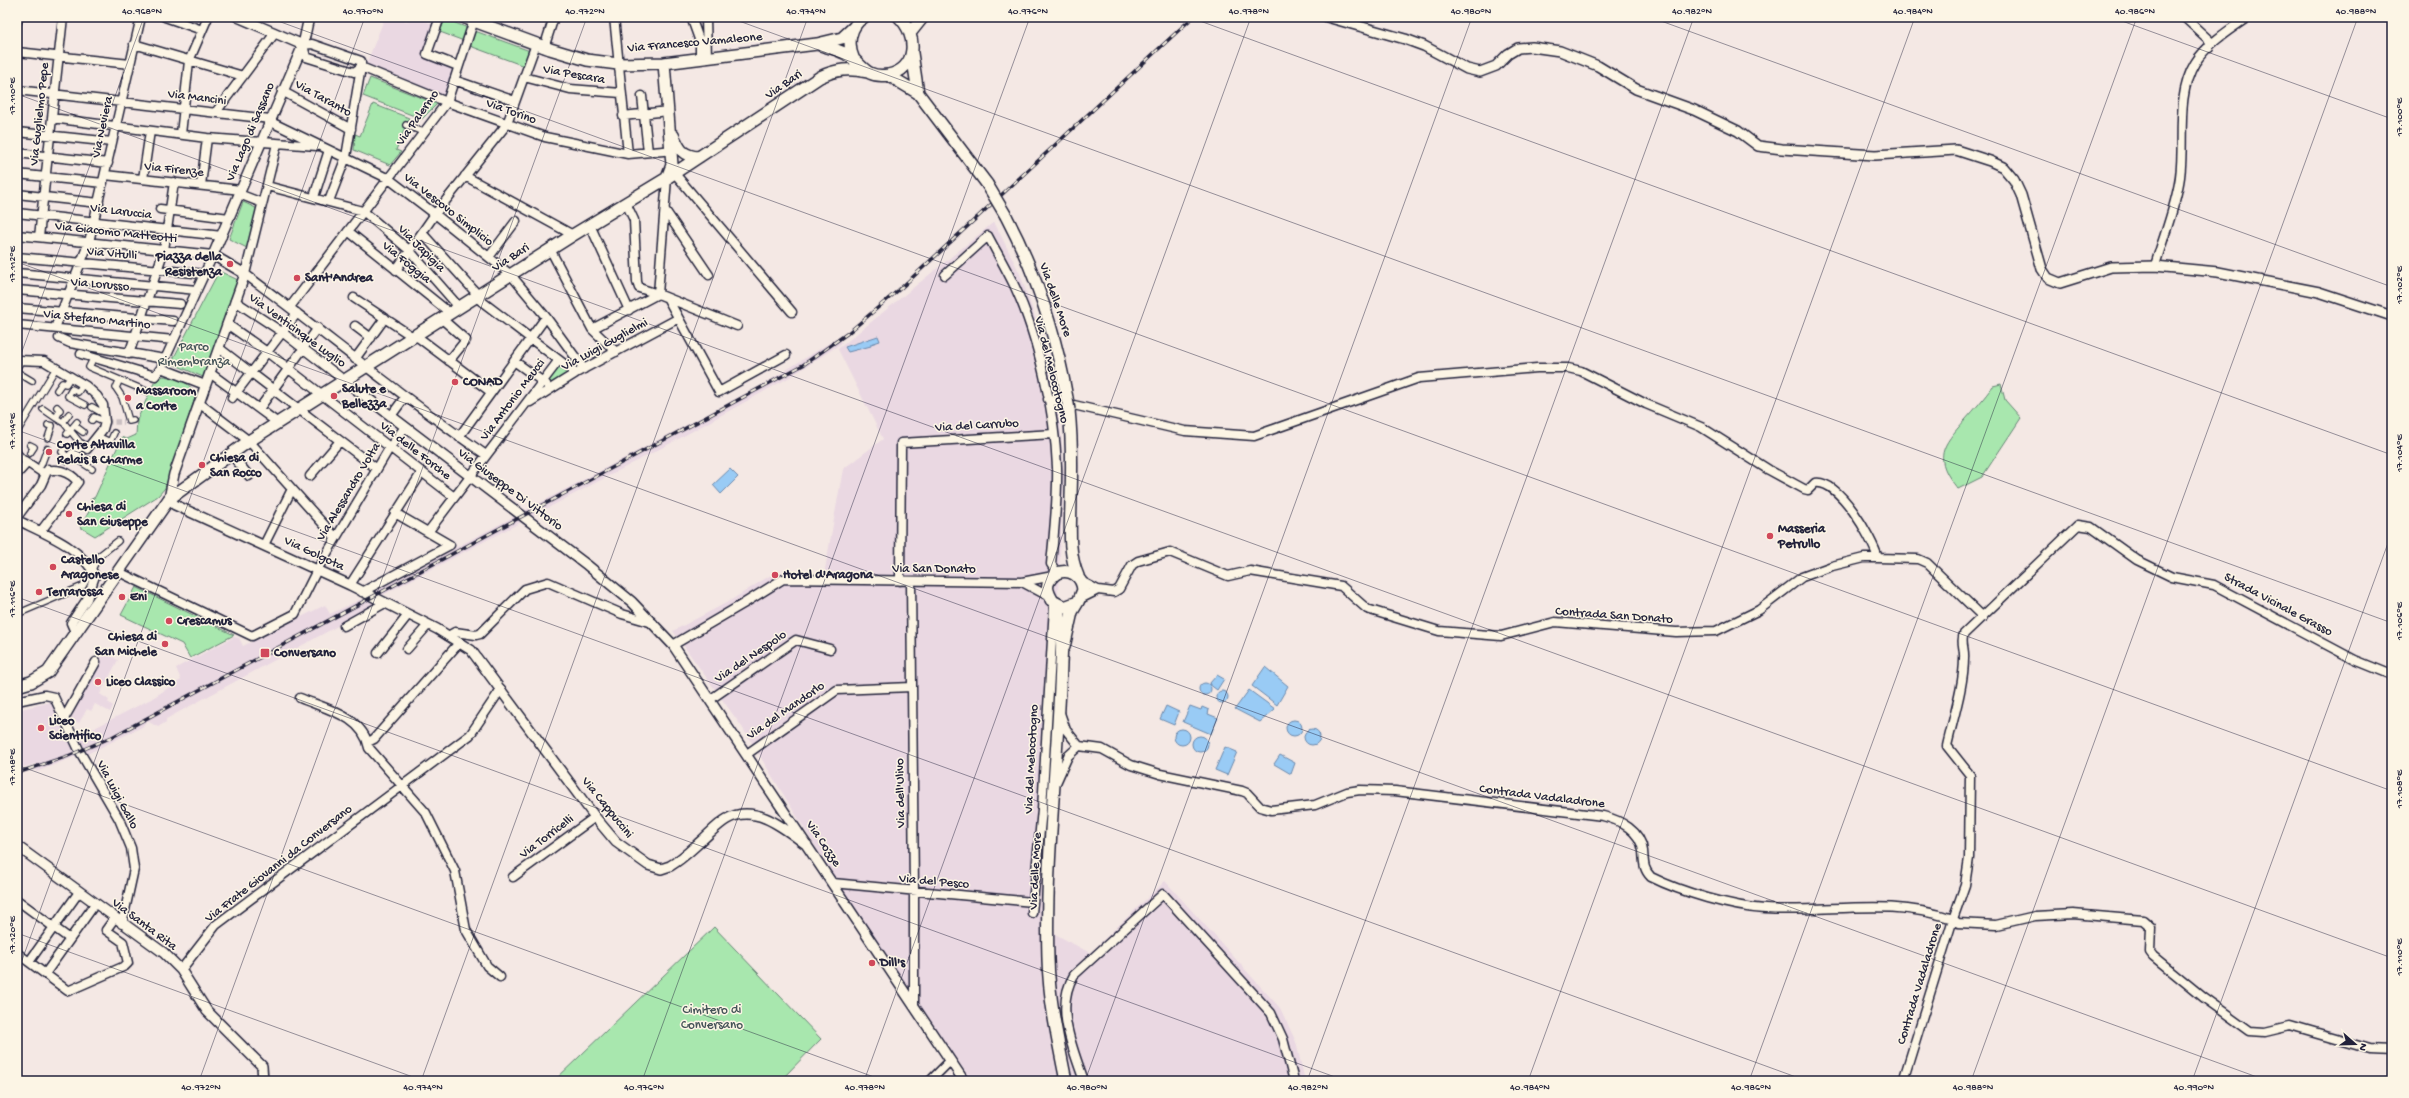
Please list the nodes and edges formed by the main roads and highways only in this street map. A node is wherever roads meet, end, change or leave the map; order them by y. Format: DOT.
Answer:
graph roads {
  1 [pos="864,17"];
  2 [pos="899,17"];
  3 [pos="923,17"];
  4 [pos="470,18"];
  5 [pos="855,26"];
  6 [pos="911,32"];
  7 [pos="817,44"];
  8 [pos="912,53"];
  9 [pos="854,60"];
  10 [pos="664,63"];
  11 [pos="867,72"];
  12 [pos="888,75"];
  13 [pos="918,93"];
  14 [pos="699,157"];
  15 [pos="673,164"];
  16 [pos="1070,548"];
  17 [pos="1057,573"];
  18 [pos="1080,579"];
  19 [pos="1079,600"];
  20 [pos="1052,601"];
  21 [pos="1061,661"];
  22 [pos="17,686"];
  23 [pos="1066,1081"];
  1 -- 5 [label="main road, Via Francesco Vamaleone"];
  2 -- 6 [label="main road"];
  3 -- 6 [label="main road"];
  4 -- 10 [label="main road, Via Francesco Vamaleone"];
  5 -- 7 [label="main road, Via Francesco Vamaleone"];
  5 -- 9 [label="main road"];
  6 -- 8 [label="main road"];
  7 -- 9 [label="main road"];
  7 -- 10 [label="main road, Via Francesco Vamaleone"];
  8 -- 12 [label="main road"];
  8 -- 13 [label="main road"];
  9 -- 11 [label="main road"];
  10 -- 15 [label="main road"];
  11 -- 12 [label="main road, Via Bari"];
  11 -- 14 [label="main road, Via Bari"];
  12 -- 13 [label="main road"];
  13 -- 16 [label="main road, Via delle More, bridge"];
  14 -- 15 [label="main road, Via Bari"];
  14 -- 15 [label="main road"];
  15 -- 22 [label="main road, Via Bari"];
  16 -- 17 [label="main road"];
  16 -- 18 [label="main road"];
  17 -- 18 [label="main road"];
  17 -- 20 [label="main road"];
  18 -- 19 [label="main road"];
  19 -- 20 [label="main road"];
  19 -- 21 [label="main road"];
  20 -- 21 [label="main road"];
  21 -- 23 [label="main road, Via delle More"];
}
